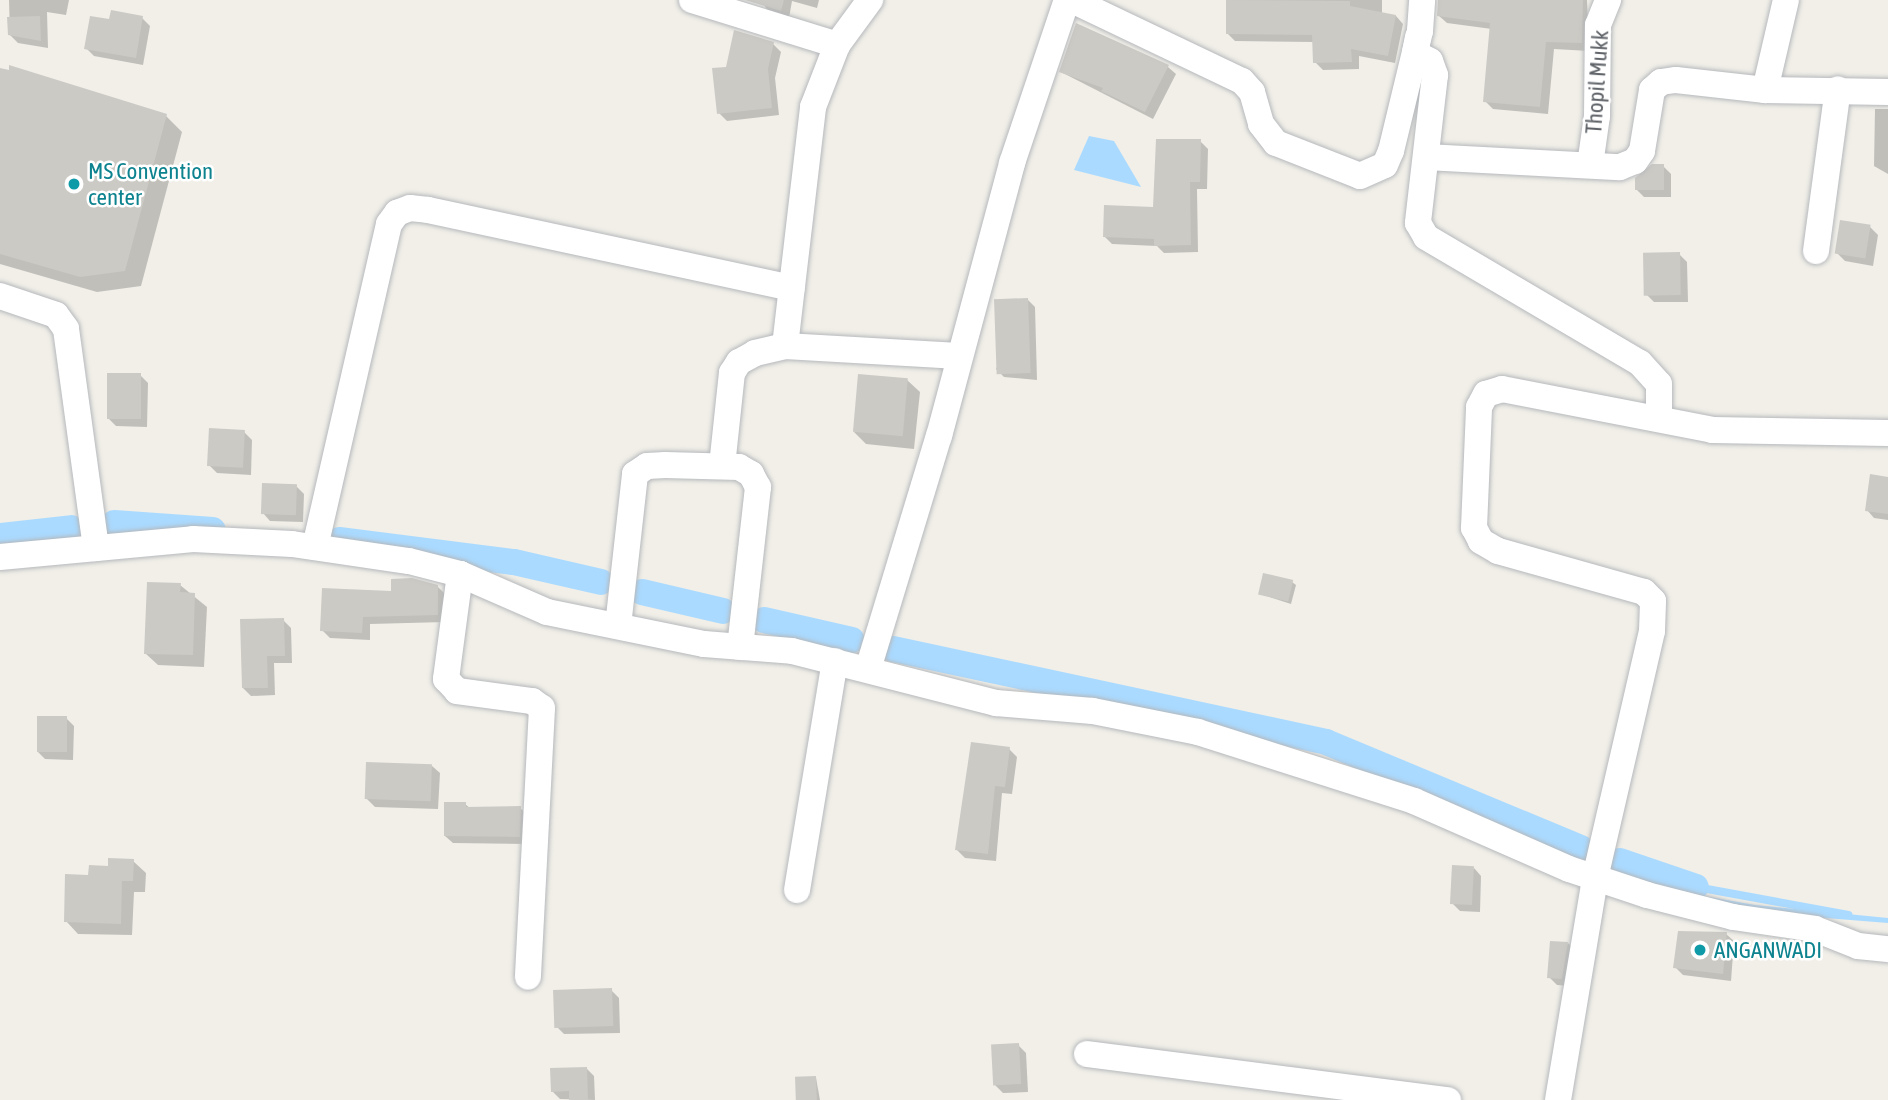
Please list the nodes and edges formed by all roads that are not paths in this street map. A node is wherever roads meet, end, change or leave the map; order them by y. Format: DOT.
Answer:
graph roads {
  1 [pos="692,0"];
  2 [pos="870,0"];
  3 [pos="1066,0"];
  4 [pos="1072,0"];
  5 [pos="1422,0"];
  6 [pos="1608,0"];
  7 [pos="1786,0"];
  8 [pos="1420,31"];
  9 [pos="837,45"];
  10 [pos="1838,89"];
  11 [pos="1766,90"];
  12 [pos="1888,92"];
  13 [pos="1426,157"];
  14 [pos="1590,165"];
  15 [pos="1816,251"];
  16 [pos="792,288"];
  17 [pos="0,296"];
  18 [pos="785,346"];
  19 [pos="959,356"];
  20 [pos="1659,417"];
  21 [pos="1888,433"];
  22 [pos="722,466"];
  23 [pos="315,547"];
  24 [pos="96,548"];
  25 [pos="0,557"];
  26 [pos="460,574"];
  27 [pos="618,626"];
  28 [pos="740,646"];
  29 [pos="835,661"];
  30 [pos="868,669"];
  31 [pos="1595,878"];
  32 [pos="797,890"];
  33 [pos="1888,949"];
  34 [pos="528,976"];
  35 [pos="1087,1054"];
  36 [pos="1448,1100"];
  37 [pos="1558,1100"];
  1 -- 9 [label="street"];
  2 -- 9 [label="street"];
  3 -- 19 [label="street"];
  4 -- 8 [label="street"];
  5 -- 8 [label="street"];
  6 -- 14 [label="street, Thopil Mukk"];
  7 -- 11 [label="street"];
  8 -- 13 [label="street"];
  9 -- 16 [label="street"];
  10 -- 11 [label="street"];
  10 -- 12 [label="street"];
  10 -- 15 [label="street"];
  11 -- 14 [label="street"];
  13 -- 14 [label="street"];
  13 -- 20 [label="street"];
  16 -- 18 [label="street"];
  16 -- 23 [label="street"];
  17 -- 24 [label="street"];
  18 -- 19 [label="street"];
  18 -- 22 [label="street"];
  19 -- 30 [label="street"];
  20 -- 21 [label="street"];
  20 -- 31 [label="street"];
  22 -- 27 [label="street"];
  22 -- 28 [label="street"];
  23 -- 24 [label="street"];
  23 -- 26 [label="street"];
  24 -- 25 [label="street"];
  26 -- 27 [label="street"];
  26 -- 34 [label="street"];
  27 -- 28 [label="street"];
  28 -- 29 [label="street"];
  29 -- 30 [label="street"];
  29 -- 32 [label="street"];
  30 -- 31 [label="street"];
  31 -- 33 [label="street"];
  31 -- 37 [label="street"];
  35 -- 36 [label="street"];
}
